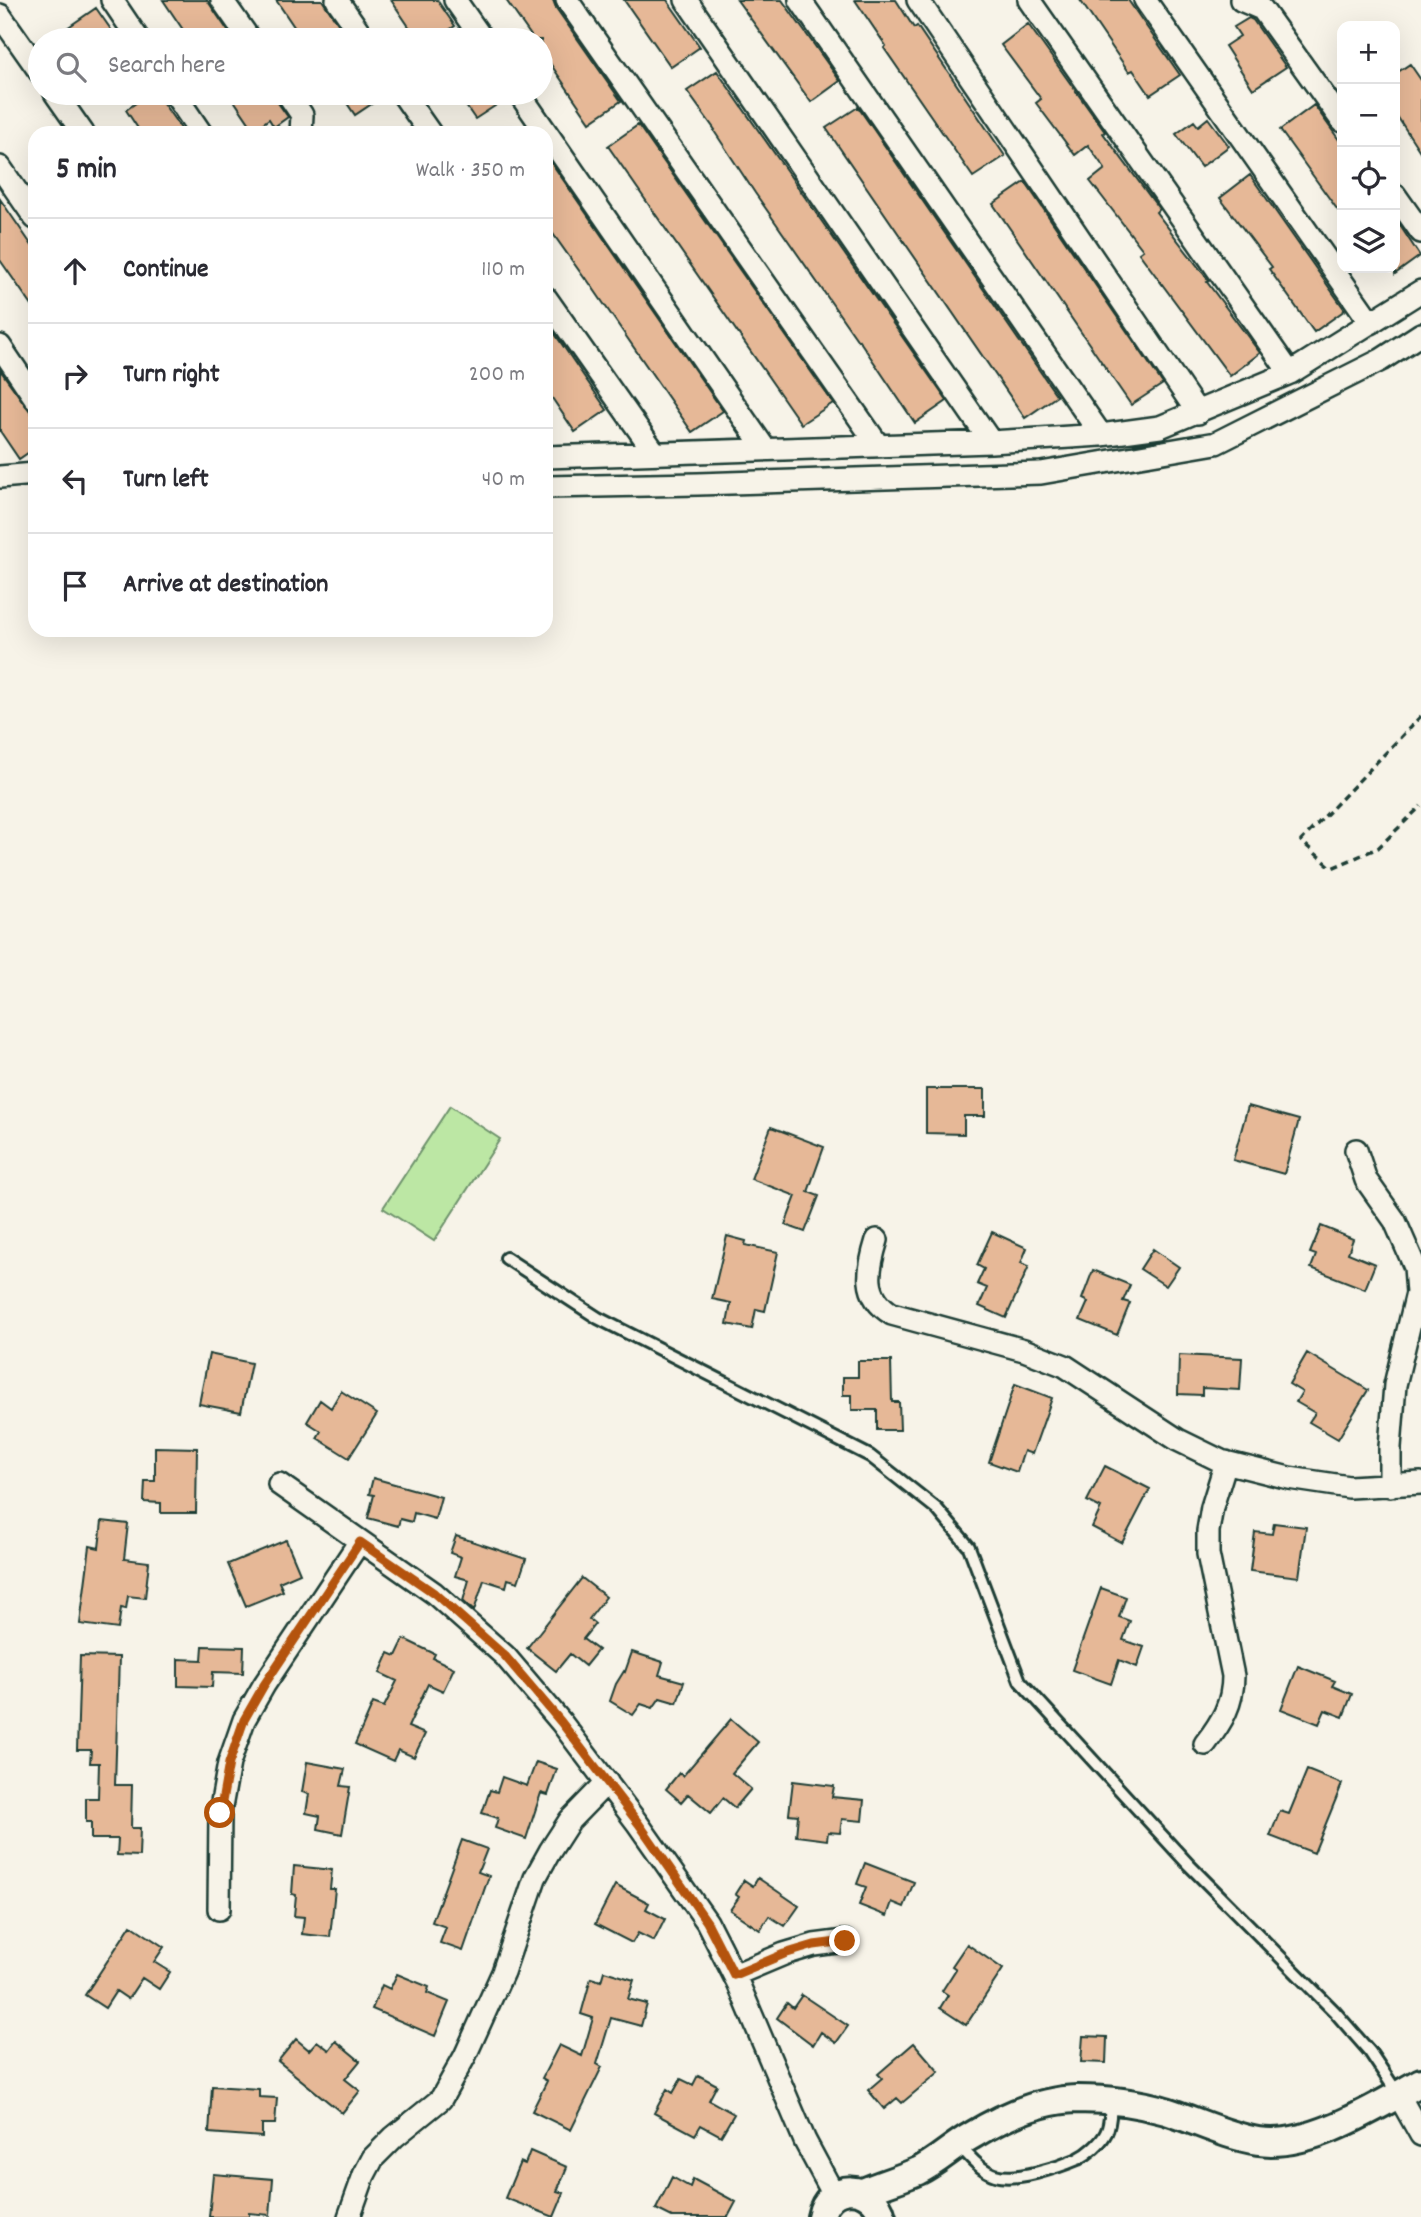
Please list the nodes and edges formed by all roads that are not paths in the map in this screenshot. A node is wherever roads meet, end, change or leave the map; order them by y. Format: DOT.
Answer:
graph roads {
  1 [pos="112,0"];
  2 [pos="222,0"];
  3 [pos="337,0"];
  4 [pos="455,0"];
  5 [pos="567,0"];
  6 [pos="686,0"];
  7 [pos="800,0"];
  8 [pos="918,0"];
  9 [pos="1029,0"];
  10 [pos="1145,0"];
  11 [pos="1241,0"];
  12 [pos="0,15"];
  13 [pos="131,28"];
  14 [pos="242,28"];
  15 [pos="357,28"];
  16 [pos="475,28"];
  17 [pos="28,55"];
  18 [pos="63,105"];
  19 [pos="182,105"];
  20 [pos="295,105"];
  21 [pos="410,105"];
  22 [pos="527,105"];
  23 [pos="1337,114"];
  24 [pos="78,126"];
  25 [pos="196,126"];
  26 [pos="301,126"];
  27 [pos="425,126"];
  28 [pos="542,126"];
  29 [pos="553,142"];
  30 [pos="0,167"];
  31 [pos="1400,202"];
  32 [pos="28,208"];
  33 [pos="1421,232"];
  34 [pos="1421,291"];
  35 [pos="553,308"];
  36 [pos="1371,323"];
  37 [pos="1421,334"];
  38 [pos="0,346"];
  39 [pos="1290,373"];
  40 [pos="28,388"];
  41 [pos="1198,413"];
  42 [pos="1101,435"];
  43 [pos="990,442"];
  44 [pos="877,445"];
  45 [pos="765,449"];
  46 [pos="655,453"];
  47 [pos="553,457"];
  48 [pos="28,475"];
  49 [pos="0,477"];
  50 [pos="553,487"];
  51 [pos="1356,1150"];
  52 [pos="877,1240"];
  53 [pos="506,1258"];
  54 [pos="1226,1462"];
  55 [pos="1421,1483"];
  56 [pos="279,1484"];
  57 [pos="1390,1486"];
  58 [pos="360,1542"];
  59 [pos="1205,1744"];
  60 [pos="607,1782"];
  61 [pos="219,1909"];
  62 [pos="845,1941"];
  63 [pos="734,1975"];
  64 [pos="1410,2088"];
  65 [pos="1111,2102"];
  66 [pos="1421,2136"];
  67 [pos="958,2144"];
  68 [pos="919,2170"];
  69 [pos="863,2192"];
  70 [pos="824,2210"];
  71 [pos="882,2215"];
  72 [pos="349,2217"];
  1 -- 13 [label="street"];
  2 -- 14 [label="street"];
  3 -- 15 [label="street"];
  4 -- 16 [label="street"];
  5 -- 44 [label="street"];
  6 -- 43 [label="street"];
  7 -- 42 [label="street"];
  8 -- 41 [label="street"];
  9 -- 39 [label="street"];
  10 -- 36 [label="street"];
  11 -- 23 [label="street"];
  12 -- 17 [label="street"];
  18 -- 24 [label="street"];
  19 -- 25 [label="street"];
  20 -- 26 [label="street"];
  21 -- 27 [label="street"];
  22 -- 28 [label="street"];
  29 -- 45 [label="street"];
  30 -- 32 [label="street"];
  31 -- 33 [label="street"];
  34 -- 36 [label="street"];
  35 -- 46 [label="street"];
  36 -- 39 [label="street"];
  37 -- 50 [label="street"];
  38 -- 40 [label="street"];
  39 -- 41 [label="street"];
  41 -- 42 [label="street"];
  42 -- 43 [label="street"];
  43 -- 44 [label="street"];
  44 -- 45 [label="street"];
  45 -- 46 [label="street"];
  46 -- 47 [label="street"];
  48 -- 49 [label="street"];
  51 -- 57 [label="street"];
  52 -- 54 [label="street"];
  53 -- 64 [label="lane"];
  54 -- 57 [label="street"];
  54 -- 59 [label="street"];
  55 -- 57 [label="street"];
  56 -- 58 [label="street"];
  58 -- 60 [label="street"];
  58 -- 61 [label="street"];
  60 -- 63 [label="street"];
  60 -- 72 [label="street"];
  62 -- 63 [label="street"];
  63 -- 70 [label="street"];
  64 -- 65 [label="street"];
  64 -- 66 [label="street"];
  65 -- 67 [label="street"];
  65 -- 67 [label="lane"];
  67 -- 68 [label="street"];
  68 -- 69 [label="street"];
  68 -- 71 [label="street"];
  69 -- 70 [label="street"];
  69 -- 71 [label="street"];
}
